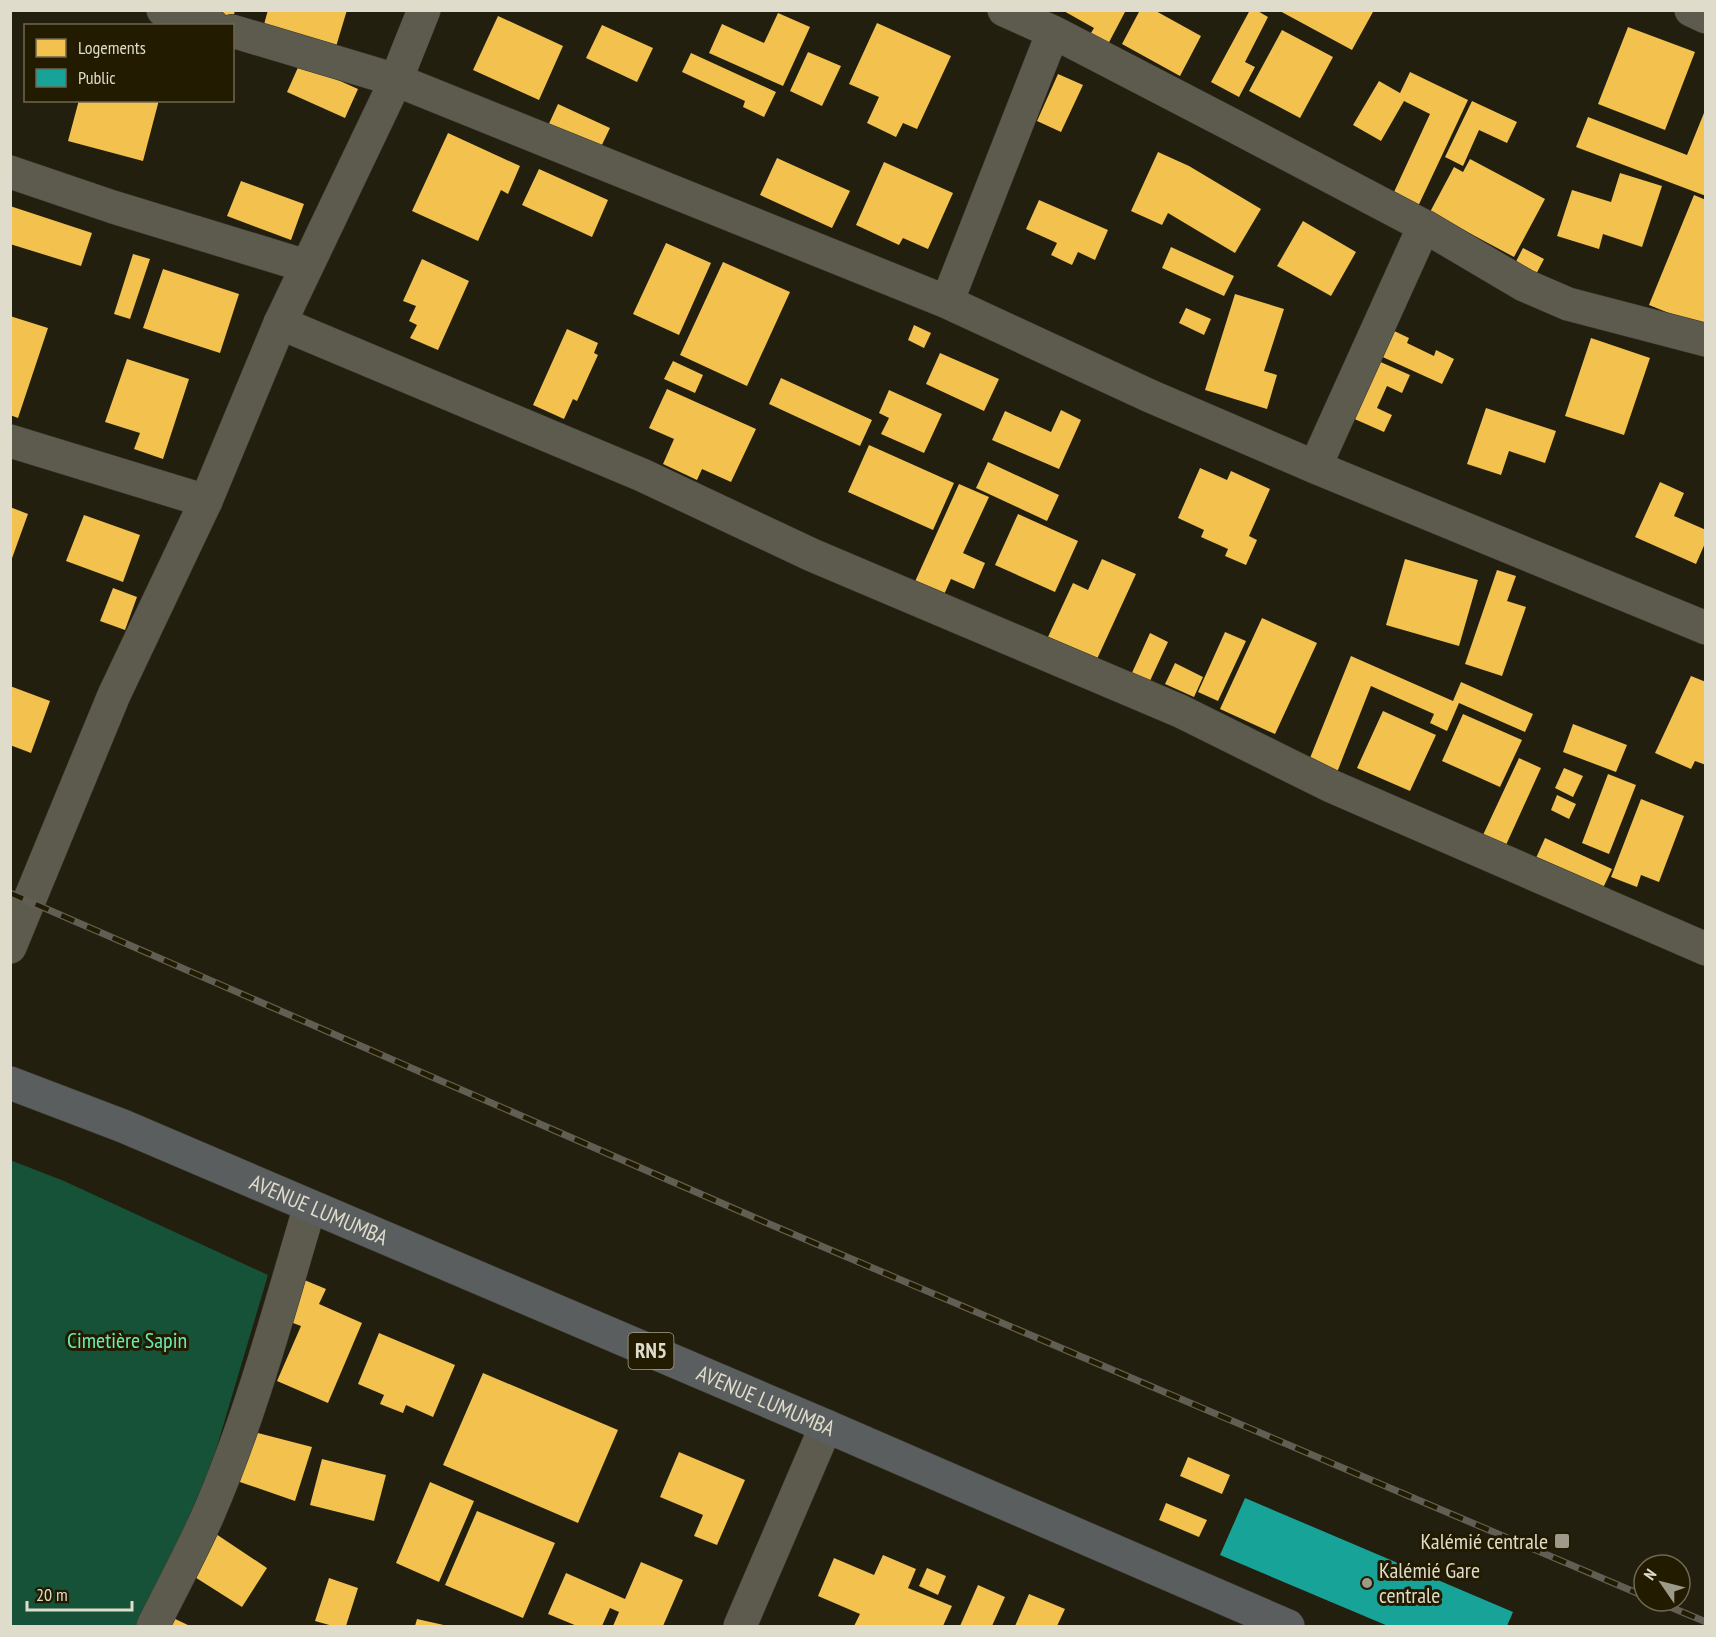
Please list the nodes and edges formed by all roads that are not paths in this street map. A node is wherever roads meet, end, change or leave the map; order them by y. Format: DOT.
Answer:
graph roads {
  1 [pos="163,10"];
  2 [pos="424,10"];
  3 [pos="1004,10"];
  4 [pos="1691,10"];
  5 [pos="1706,17"];
  6 [pos="207,24"];
  7 [pos="234,32"];
  8 [pos="1053,32"];
  9 [pos="396,80"];
  10 [pos="10,172"];
  11 [pos="1424,226"];
  12 [pos="306,266"];
  13 [pos="947,302"];
  14 [pos="280,323"];
  15 [pos="1706,340"];
  16 [pos="10,441"];
  17 [pos="1315,467"];
  18 [pos="206,501"];
  19 [pos="1706,628"];
  20 [pos="10,947"];
  21 [pos="1706,949"];
  22 [pos="10,1083"];
  23 [pos="310,1206"];
  24 [pos="826,1426"];
  25 [pos="1246,1618"];
  26 [pos="153,1626"];
  27 [pos="740,1626"];
  28 [pos="1288,1626"];
  1 -- 6 [label="street"];
  2 -- 9 [label="street"];
  3 -- 8 [label="street"];
  4 -- 5 [label="street"];
  7 -- 9 [label="street"];
  8 -- 11 [label="street"];
  8 -- 13 [label="street"];
  9 -- 12 [label="street"];
  9 -- 13 [label="street"];
  10 -- 12 [label="street"];
  11 -- 15 [label="street"];
  11 -- 17 [label="street"];
  12 -- 14 [label="street"];
  13 -- 17 [label="street"];
  14 -- 18 [label="street"];
  14 -- 21 [label="street"];
  16 -- 18 [label="street"];
  17 -- 19 [label="street"];
  18 -- 20 [label="street"];
  22 -- 23 [label="highway, AVENUE LUMUMBA / RN5"];
  23 -- 24 [label="highway, AVENUE LUMUMBA / RN5"];
  23 -- 26 [label="street"];
  24 -- 25 [label="highway, AVENUE LUMUMBA / RN5"];
  24 -- 27 [label="street"];
  25 -- 28 [label="highway, AVENUE LUMUMBA / RN5"];
}
